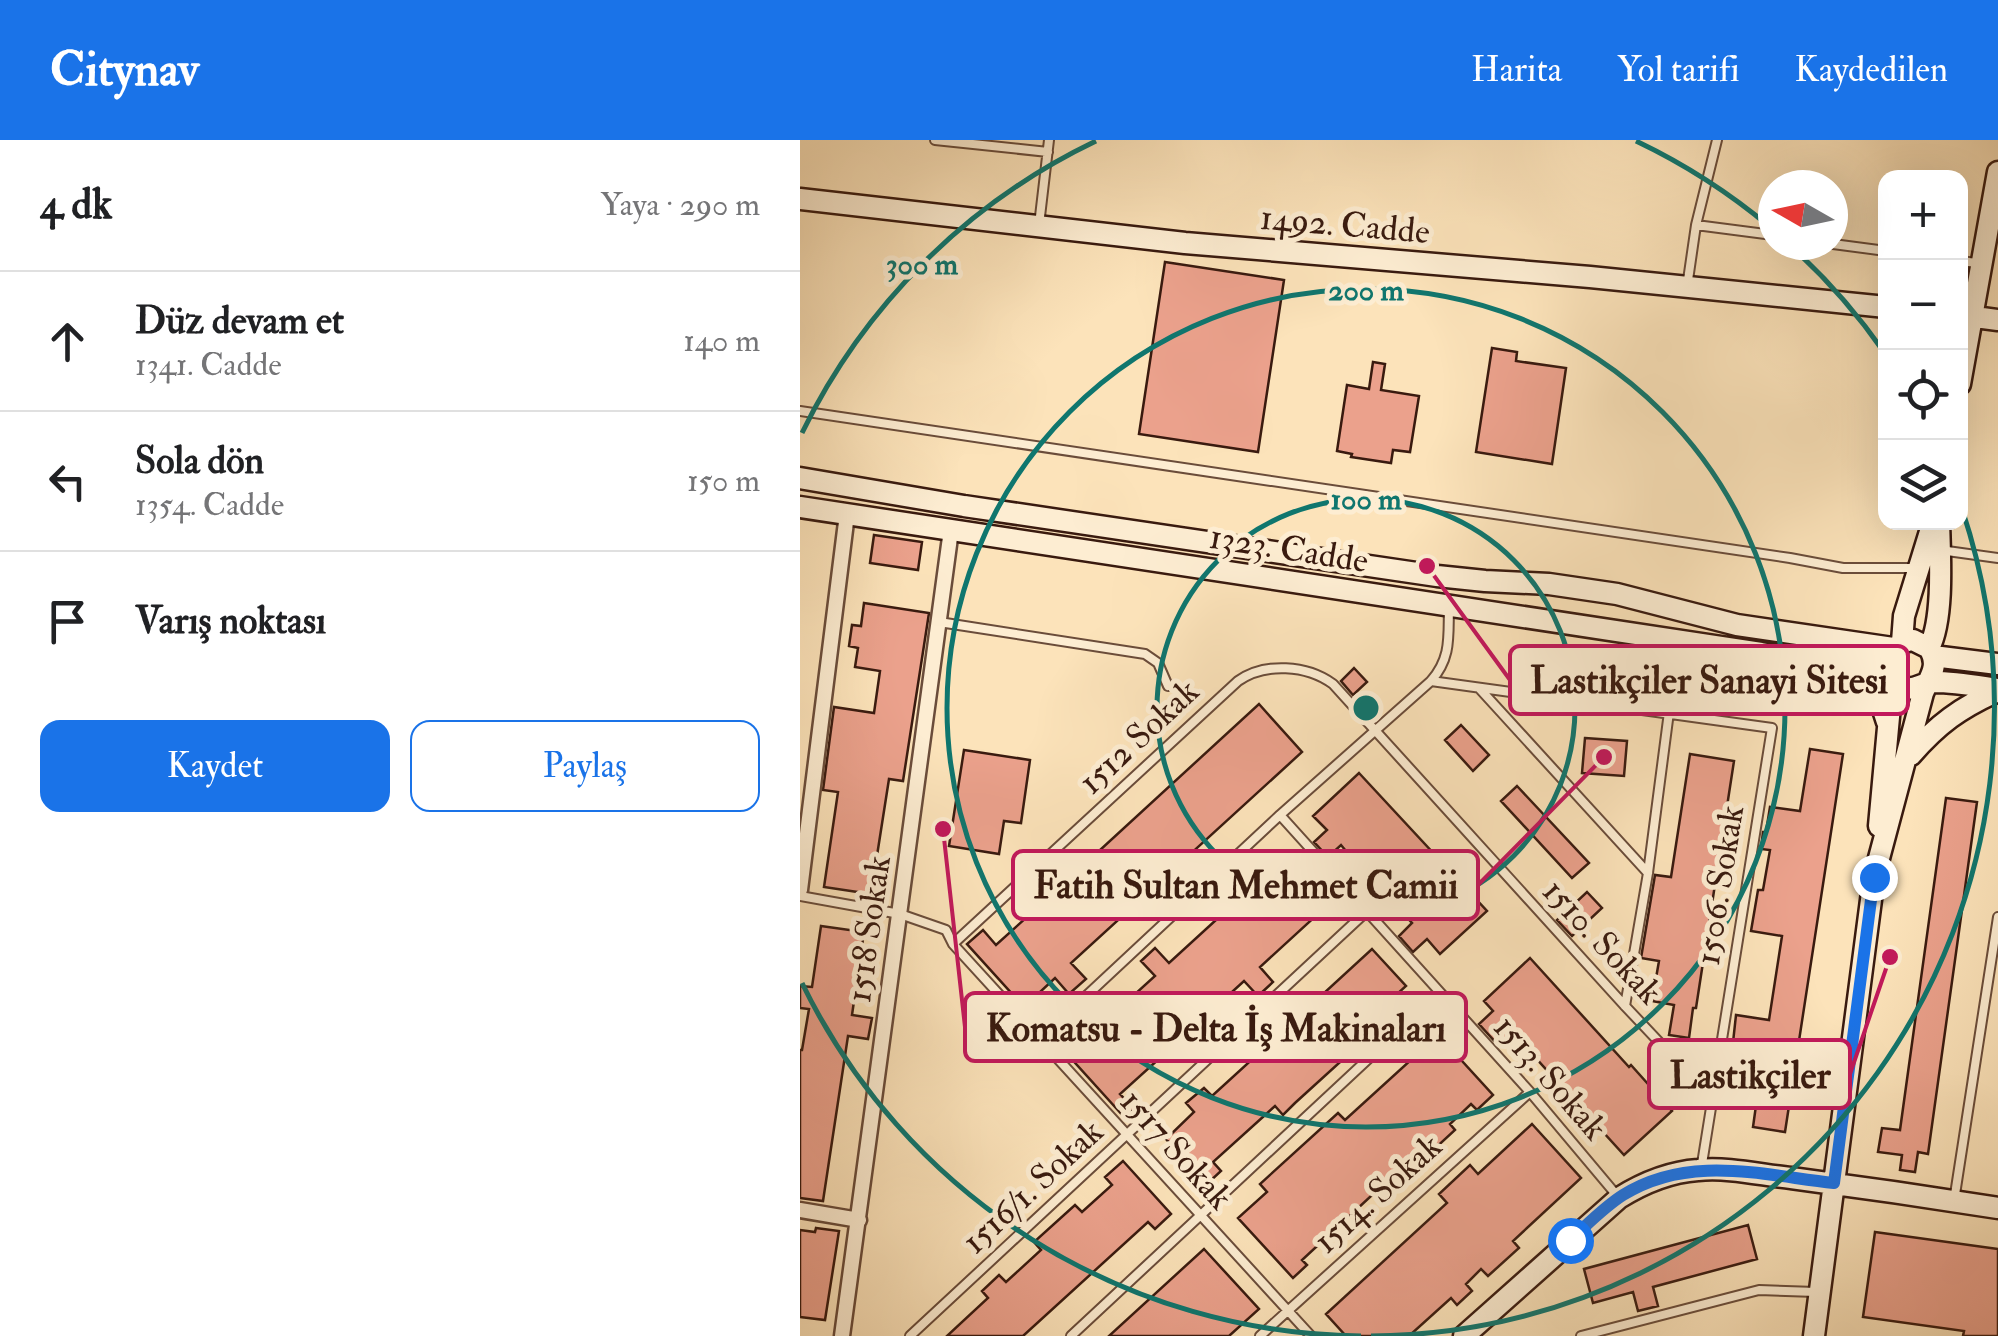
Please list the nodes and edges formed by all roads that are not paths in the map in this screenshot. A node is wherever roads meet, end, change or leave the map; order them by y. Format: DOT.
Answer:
graph roads {
  1 [pos="935,140"];
  2 [pos="1049,140"];
  3 [pos="1718,140"];
  4 [pos="1048,152"];
  5 [pos="1998,172"];
  6 [pos="800,199"];
  7 [pos="1696,225"];
  8 [pos="1039,226"];
  9 [pos="1758,234"];
  10 [pos="1848,246"];
  11 [pos="1878,250"];
  12 [pos="1971,262"];
  13 [pos="1687,287"];
  14 [pos="1968,302"];
  15 [pos="1878,306"];
  16 [pos="1968,315"];
  17 [pos="1998,320"];
  18 [pos="800,411"];
  19 [pos="800,478"];
  20 [pos="800,507"];
  21 [pos="847,514"];
  22 [pos="952,530"];
  23 [pos="1933,530"];
  24 [pos="1937,530"];
  25 [pos="1940,550"];
  26 [pos="1998,558"];
  27 [pos="1918,568"];
  28 [pos="1453,578"];
  29 [pos="1548,584"];
  30 [pos="1617,594"];
  31 [pos="1449,606"];
  32 [pos="1540,620"];
  33 [pos="939,622"];
  34 [pos="1610,631"];
  35 [pos="1897,645"];
  36 [pos="1931,652"];
  37 [pos="1998,664"];
  38 [pos="1848,669"];
  39 [pos="1892,678"];
  40 [pos="1431,682"];
  41 [pos="1928,682"];
  42 [pos="1168,686"];
  43 [pos="1477,686"];
  44 [pos="1998,690"];
  45 [pos="1668,712"];
  46 [pos="1888,725"];
  47 [pos="1375,732"];
  48 [pos="1906,760"];
  49 [pos="1280,815"];
  50 [pos="1648,873"];
  51 [pos="1874,877"];
  52 [pos="800,893"];
  53 [pos="1366,912"];
  54 [pos="900,914"];
  55 [pos="1998,917"];
  56 [pos="954,944"];
  57 [pos="1439,993"];
  58 [pos="1624,1006"];
  59 [pos="1040,1038"];
  60 [pos="1530,1092"];
  61 [pos="1712,1098"];
  62 [pos="1128,1136"];
  63 [pos="1701,1170"];
  64 [pos="1834,1183"];
  65 [pos="1619,1198"];
  66 [pos="1954,1200"];
  67 [pos="1998,1208"];
  68 [pos="800,1210"];
  69 [pos="1200,1214"];
  70 [pos="859,1220"];
  71 [pos="1818,1292"];
  72 [pos="1288,1310"];
  73 [pos="842,1336"];
  74 [pos="910,1336"];
  75 [pos="1071,1336"];
  76 [pos="1260,1336"];
  77 [pos="1311,1336"];
  78 [pos="1464,1336"];
  79 [pos="1581,1336"];
  80 [pos="1814,1336"];
  1 -- 4 [label="lane"];
  2 -- 4 [label="lane"];
  3 -- 7 [label="lane"];
  4 -- 8 [label="lane"];
  5 -- 12 [label="main road"];
  6 -- 8 [label="main road, 1492. Cadde"];
  7 -- 9 [label="lane"];
  7 -- 13 [label="lane"];
  8 -- 13 [label="main road, 1492. Cadde"];
  10 -- 11 [label="lane"];
  12 -- 14 [label="main road"];
  13 -- 15 [label="main road, 1492. Cadde"];
  16 -- 17 [label="main road"];
  18 -- 27 [label="lane"];
  19 -- 28 [label="main road"];
  20 -- 21 [label="main road, 1323. Cadde"];
  21 -- 22 [label="main road, 1323. Cadde"];
  21 -- 52 [label="street"];
  22 -- 31 [label="main road, 1323. Cadde"];
  22 -- 33 [label="street, 1518 Sokak"];
  23 -- 27 [label="main road"];
  24 -- 25 [label="main road"];
  25 -- 26 [label="lane"];
  25 -- 36 [label="main road"];
  27 -- 35 [label="main road"];
  28 -- 29 [label="main road"];
  28 -- 31 [label="main road"];
  29 -- 30 [label="main road"];
  29 -- 32 [label="main road"];
  30 -- 34 [label="main road"];
  30 -- 35 [label="main road"];
  31 -- 32 [label="main road, 1323. Cadde"];
  31 -- 40 [label="lane"];
  32 -- 34 [label="main road, 1323. Cadde"];
  33 -- 42 [label="lane"];
  33 -- 54 [label="street, 1518 Sokak"];
  34 -- 38 [label="main road, 1323. Cadde"];
  35 -- 36 [label="main road"];
  35 -- 39 [label="main road"];
  36 -- 37 [label="main road"];
  36 -- 41 [label="main road"];
  38 -- 39 [label="main road, 1323. Cadde"];
  38 -- 46 [label="main road"];
  39 -- 41 [label="main road"];
  39 -- 46 [label="main road"];
  40 -- 43 [label="lane"];
  40 -- 47 [label="lane"];
  41 -- 44 [label="main road"];
  41 -- 48 [label="main road"];
  43 -- 45 [label="lane"];
  43 -- 50 [label="lane"];
  44 -- 48 [label="main road"];
  45 -- 50 [label="lane"];
  45 -- 61 [label="lane, 1506. Sokak"];
  46 -- 51 [label="main road"];
  47 -- 49 [label="lane"];
  47 -- 56 [label="lane, 1512 Sokak"];
  47 -- 58 [label="lane, 1510. Sokak"];
  48 -- 51 [label="main road"];
  49 -- 53 [label="lane, 1513. Sokak"];
  49 -- 59 [label="lane"];
  50 -- 58 [label="lane"];
  51 -- 64 [label="main road"];
  52 -- 54 [label="lane, 1517 Sokak"];
  53 -- 57 [label="lane, 1513. Sokak"];
  53 -- 62 [label="lane, 1516/1. Sokak"];
  54 -- 56 [label="lane, 1517 Sokak"];
  54 -- 70 [label="street, 1518 Sokak"];
  55 -- 66 [label="lane"];
  56 -- 59 [label="lane, 1517 Sokak"];
  57 -- 60 [label="lane, 1513. Sokak"];
  57 -- 69 [label="lane"];
  58 -- 61 [label="lane, 1510. Sokak"];
  59 -- 62 [label="lane, 1517 Sokak"];
  60 -- 65 [label="lane, 1513. Sokak"];
  60 -- 72 [label="lane, 1514. Sokak"];
  61 -- 63 [label="lane, 1506. Sokak"];
  62 -- 69 [label="lane, 1517 Sokak"];
  62 -- 74 [label="lane, 1516/1. Sokak"];
  63 -- 64 [label="main road"];
  63 -- 65 [label="main road"];
  64 -- 66 [label="main road"];
  64 -- 71 [label="main road"];
  65 -- 78 [label="main road"];
  66 -- 67 [label="main road"];
  68 -- 70 [label="street"];
  69 -- 72 [label="lane, 1517 Sokak"];
  69 -- 75 [label="lane"];
  70 -- 73 [label="street, 1518 Sokak"];
  71 -- 79 [label="lane"];
  71 -- 80 [label="main road"];
  72 -- 76 [label="lane, 1514. Sokak"];
  72 -- 77 [label="lane, 1517 Sokak"];
}
